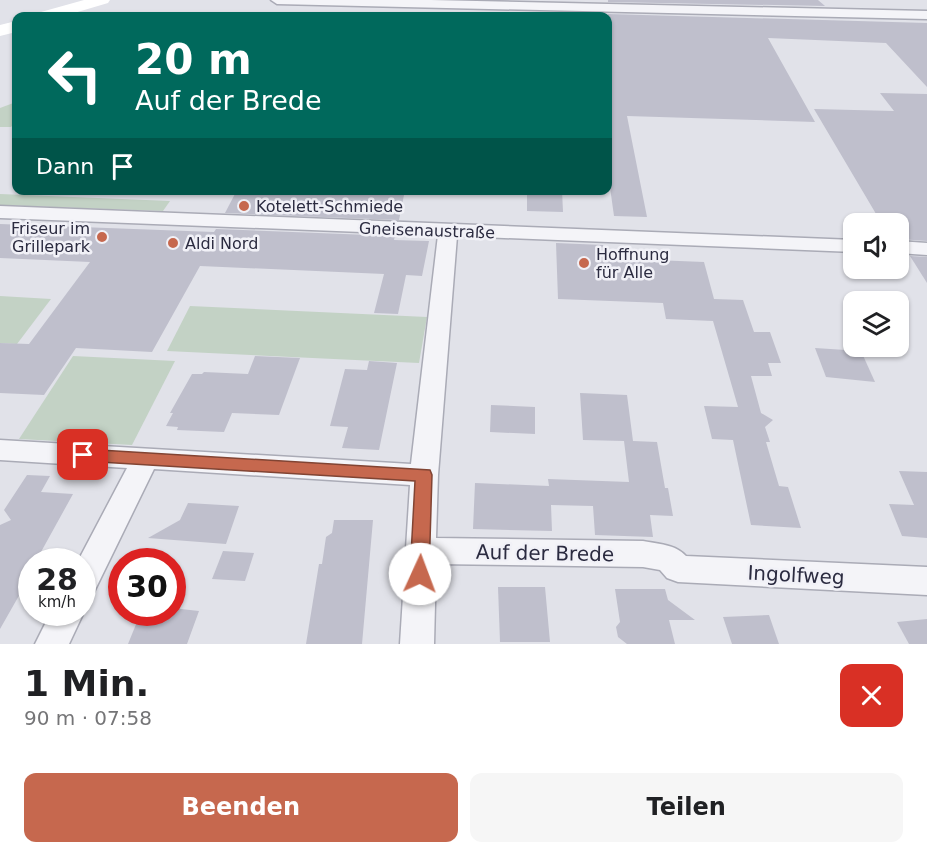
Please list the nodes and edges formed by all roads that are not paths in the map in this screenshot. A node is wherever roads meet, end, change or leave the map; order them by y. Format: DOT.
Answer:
graph roads {
  1 [pos="102,0"];
  2 [pos="277,0"];
  3 [pos="61,12"];
  4 [pos="927,15"];
  5 [pos="0,212"];
  6 [pos="448,231"];
  7 [pos="843,246"];
  8 [pos="909,248"];
  9 [pos="927,249"];
  10 [pos="0,450"];
  11 [pos="146,459"];
  12 [pos="424,475"];
  13 [pos="420,551"];
  14 [pos="96,557"];
  15 [pos="669,559"];
  16 [pos="927,581"];
  17 [pos="61,626"];
  18 [pos="52,644"];
  19 [pos="417,644"];
  1 -- 3 [label="main road"];
  2 -- 4 [label="street"];
  5 -- 6 [label="street, Gneisenaustraße"];
  6 -- 7 [label="street, Gneisenaustraße"];
  6 -- 12 [label="street"];
  8 -- 9 [label="street"];
  10 -- 11 [label="street"];
  11 -- 12 [label="street"];
  11 -- 14 [label="street"];
  12 -- 13 [label="street"];
  13 -- 15 [label="street, Auf der Brede"];
  13 -- 19 [label="street"];
  15 -- 16 [label="street, Ingolfweg"];
  17 -- 18 [label="street"];
}
